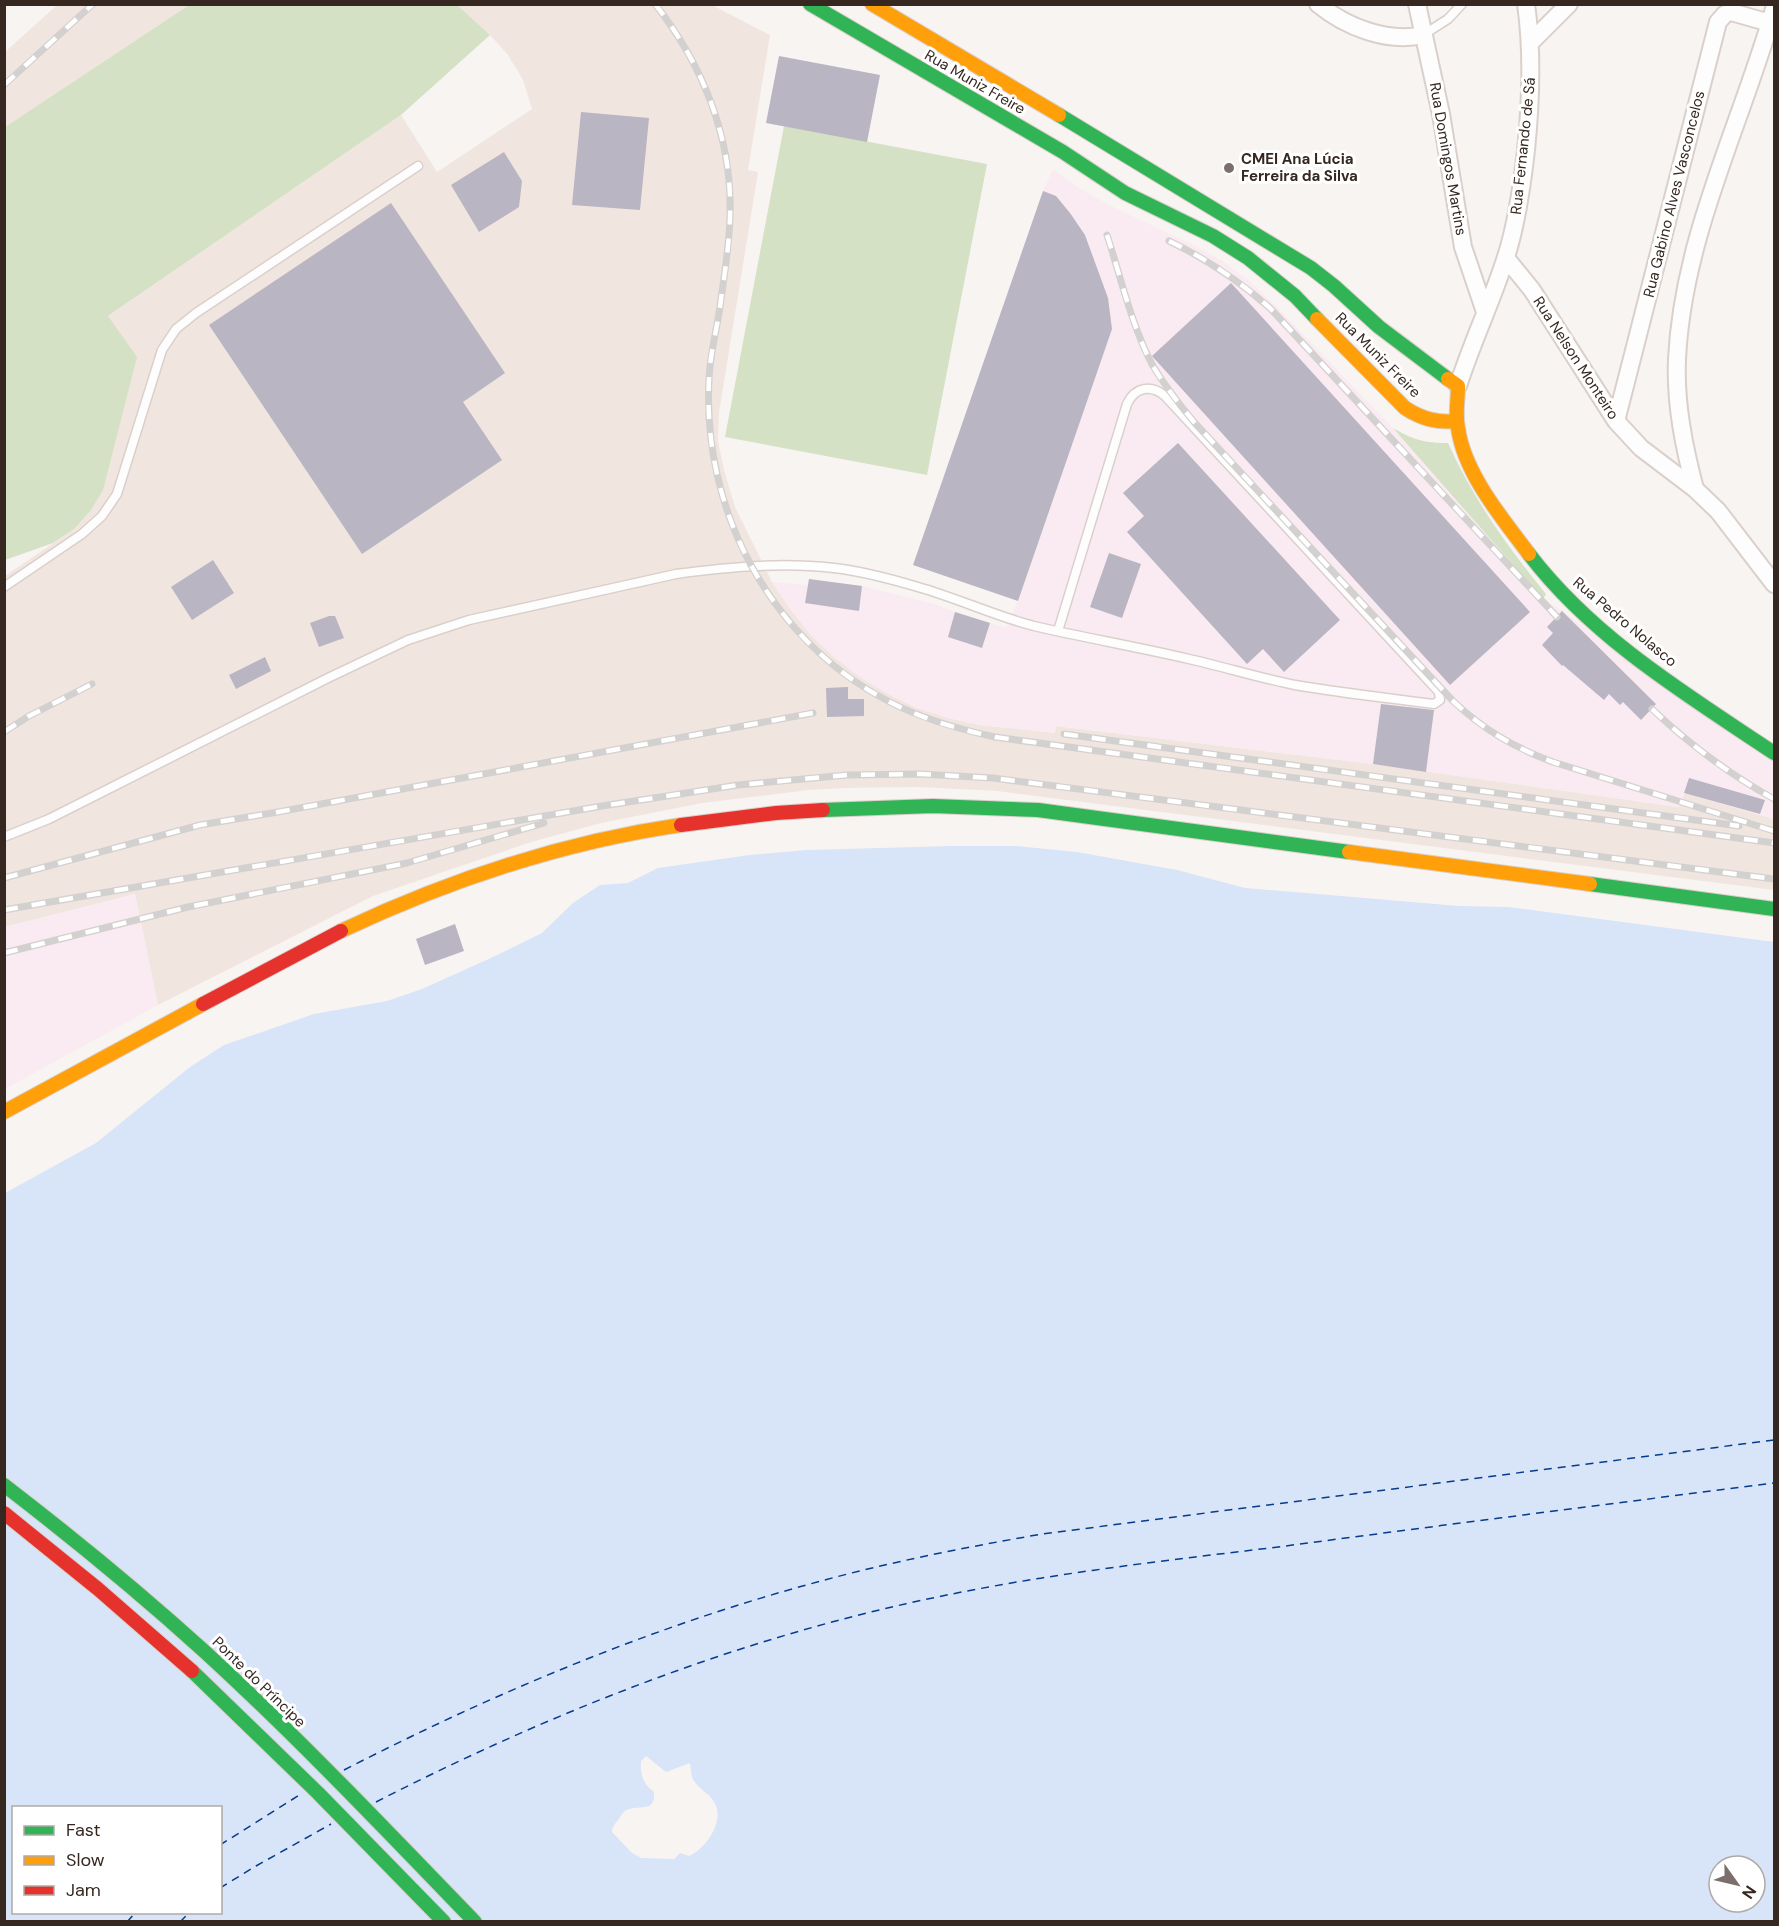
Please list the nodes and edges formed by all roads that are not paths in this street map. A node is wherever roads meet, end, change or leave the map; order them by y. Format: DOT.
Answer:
graph roads {
  1 [pos="810,4"];
  2 [pos="872,4"];
  3 [pos="1318,4"];
  4 [pos="1417,4"];
  5 [pos="1462,4"];
  6 [pos="1526,4"];
  7 [pos="1565,8"];
  8 [pos="1773,13"];
  9 [pos="1423,35"];
  10 [pos="1530,42"];
  11 [pos="981,87"];
  12 [pos="418,166"];
  13 [pos="1506,258"];
  14 [pos="1485,312"];
  15 [pos="1458,386"];
  16 [pos="1457,421"];
  17 [pos="1616,421"];
  18 [pos="1695,489"];
  19 [pos="1774,584"];
  20 [pos="4,587"];
  21 [pos="1058,631"];
  22 [pos="1774,753"];
  23 [pos="4,837"];
  24 [pos="1774,909"];
  25 [pos="4,1112"];
  26 [pos="4,1485"];
  27 [pos="4,1513"];
  28 [pos="444,1922"];
  29 [pos="475,1922"];
  1 -- 11 [label="street, Rua Muniz Freire"];
  2 -- 11 [label="street, Rua Muniz Freire"];
  3 -- 9 [label="street"];
  4 -- 9 [label="street, Rua Domingos Martins"];
  5 -- 9 [label="lane"];
  6 -- 10 [label="street, Rua Fernando de Sá"];
  7 -- 10 [label="street"];
  8 -- 17 [label="street, Rua Gabino Alves Vasconcelos"];
  8 -- 18 [label="street"];
  9 -- 14 [label="street, Rua Domingos Martins"];
  10 -- 13 [label="street, Rua Fernando de Sá"];
  11 -- 15 [label="street, Rua Muniz Freire"];
  11 -- 16 [label="street, Rua Muniz Freire"];
  12 -- 20 [label="lane"];
  13 -- 14 [label="street, Rua Fernando de Sá"];
  13 -- 17 [label="street, Rua Nelson Monteiro"];
  14 -- 15 [label="street, Rua Fernando de Sá"];
  15 -- 16 [label="street"];
  16 -- 22 [label="street, Rua Pedro Nolasco"];
  17 -- 18 [label="street, Rua Nelson Monteiro"];
  18 -- 19 [label="street, Rua Nelson Monteiro"];
  21 -- 21 [label="lane"];
  21 -- 23 [label="lane"];
  24 -- 25 [label="street"];
  26 -- 29 [label="street, Ponte do Príncipe"];
  27 -- 28 [label="street"];
}
